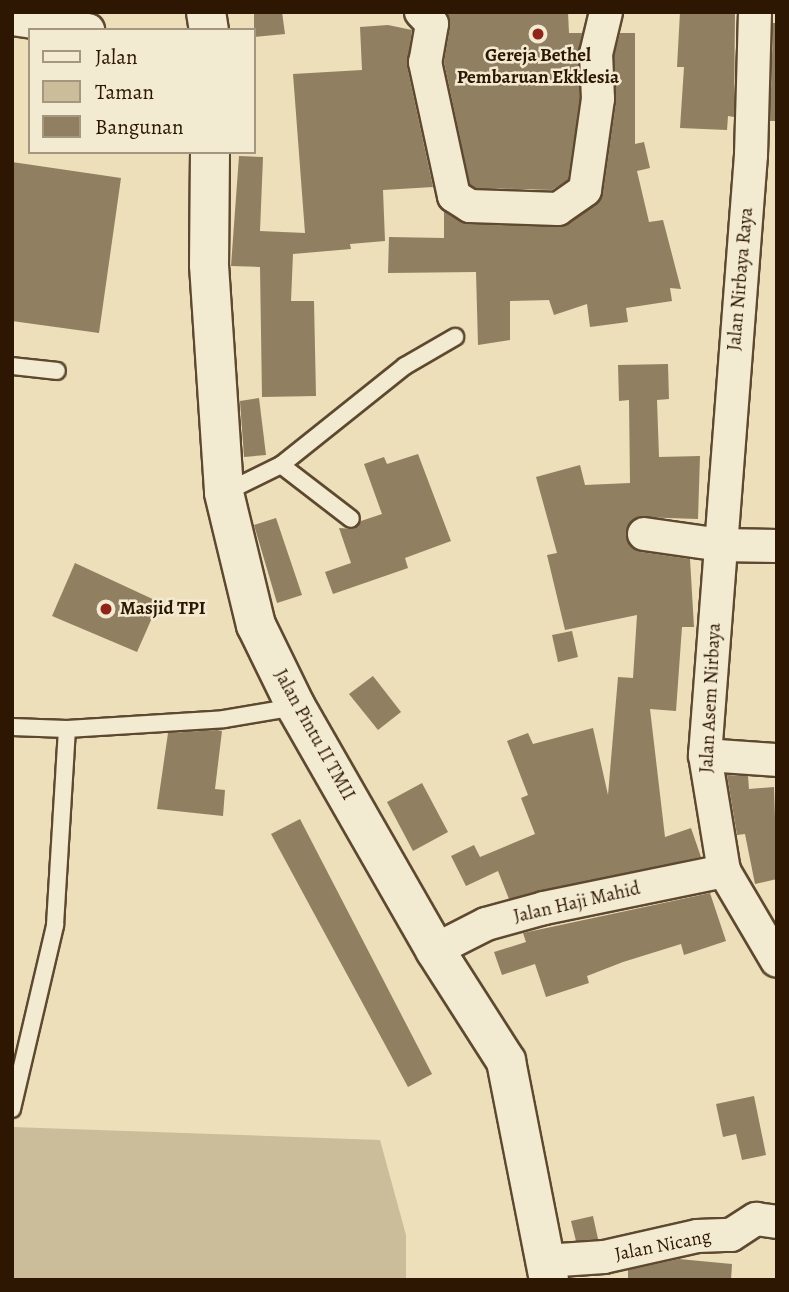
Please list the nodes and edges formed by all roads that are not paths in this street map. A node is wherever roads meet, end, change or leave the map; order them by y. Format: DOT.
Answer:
graph roads {
  1 [pos="421,12"];
  2 [pos="606,12"];
  3 [pos="755,12"];
  4 [pos="12,19"];
  5 [pos="75,28"];
  6 [pos="210,154"];
  7 [pos="455,337"];
  8 [pos="12,366"];
  9 [pos="57,371"];
  10 [pos="281,465"];
  11 [pos="224,493"];
  12 [pos="351,519"];
  13 [pos="644,534"];
  14 [pos="721,545"];
  15 [pos="777,547"];
  16 [pos="296,707"];
  17 [pos="12,727"];
  18 [pos="67,729"];
  19 [pos="705,755"];
  20 [pos="777,760"];
  21 [pos="724,871"];
  22 [pos="435,950"];
  23 [pos="777,961"];
  24 [pos="12,1110"];
  25 [pos="777,1222"];
  26 [pos="547,1270"];
  1 -- 2 [label="street"];
  3 -- 14 [label="street, Jalan Nirbaya Raya"];
  4 -- 5 [label="street"];
  6 -- 11 [label="street, Jalan Pintu II TMII"];
  7 -- 10 [label="lane"];
  8 -- 9 [label="lane"];
  10 -- 11 [label="lane"];
  10 -- 12 [label="lane"];
  11 -- 16 [label="street, Jalan Pintu II TMII"];
  13 -- 14 [label="street"];
  14 -- 15 [label="street"];
  14 -- 19 [label="street, Jalan Asem Nirbaya"];
  16 -- 18 [label="lane"];
  16 -- 22 [label="street, Jalan Pintu II TMII"];
  17 -- 18 [label="lane"];
  18 -- 24 [label="lane"];
  19 -- 20 [label="street"];
  19 -- 21 [label="street, Jalan Asem Nirbaya"];
  21 -- 22 [label="street, Jalan Haji Mahid"];
  21 -- 23 [label="street, Jalan Asem Nirbaya"];
  22 -- 26 [label="street, Jalan Pintu II TMII"];
  25 -- 26 [label="street, Jalan Nicang"];
}
